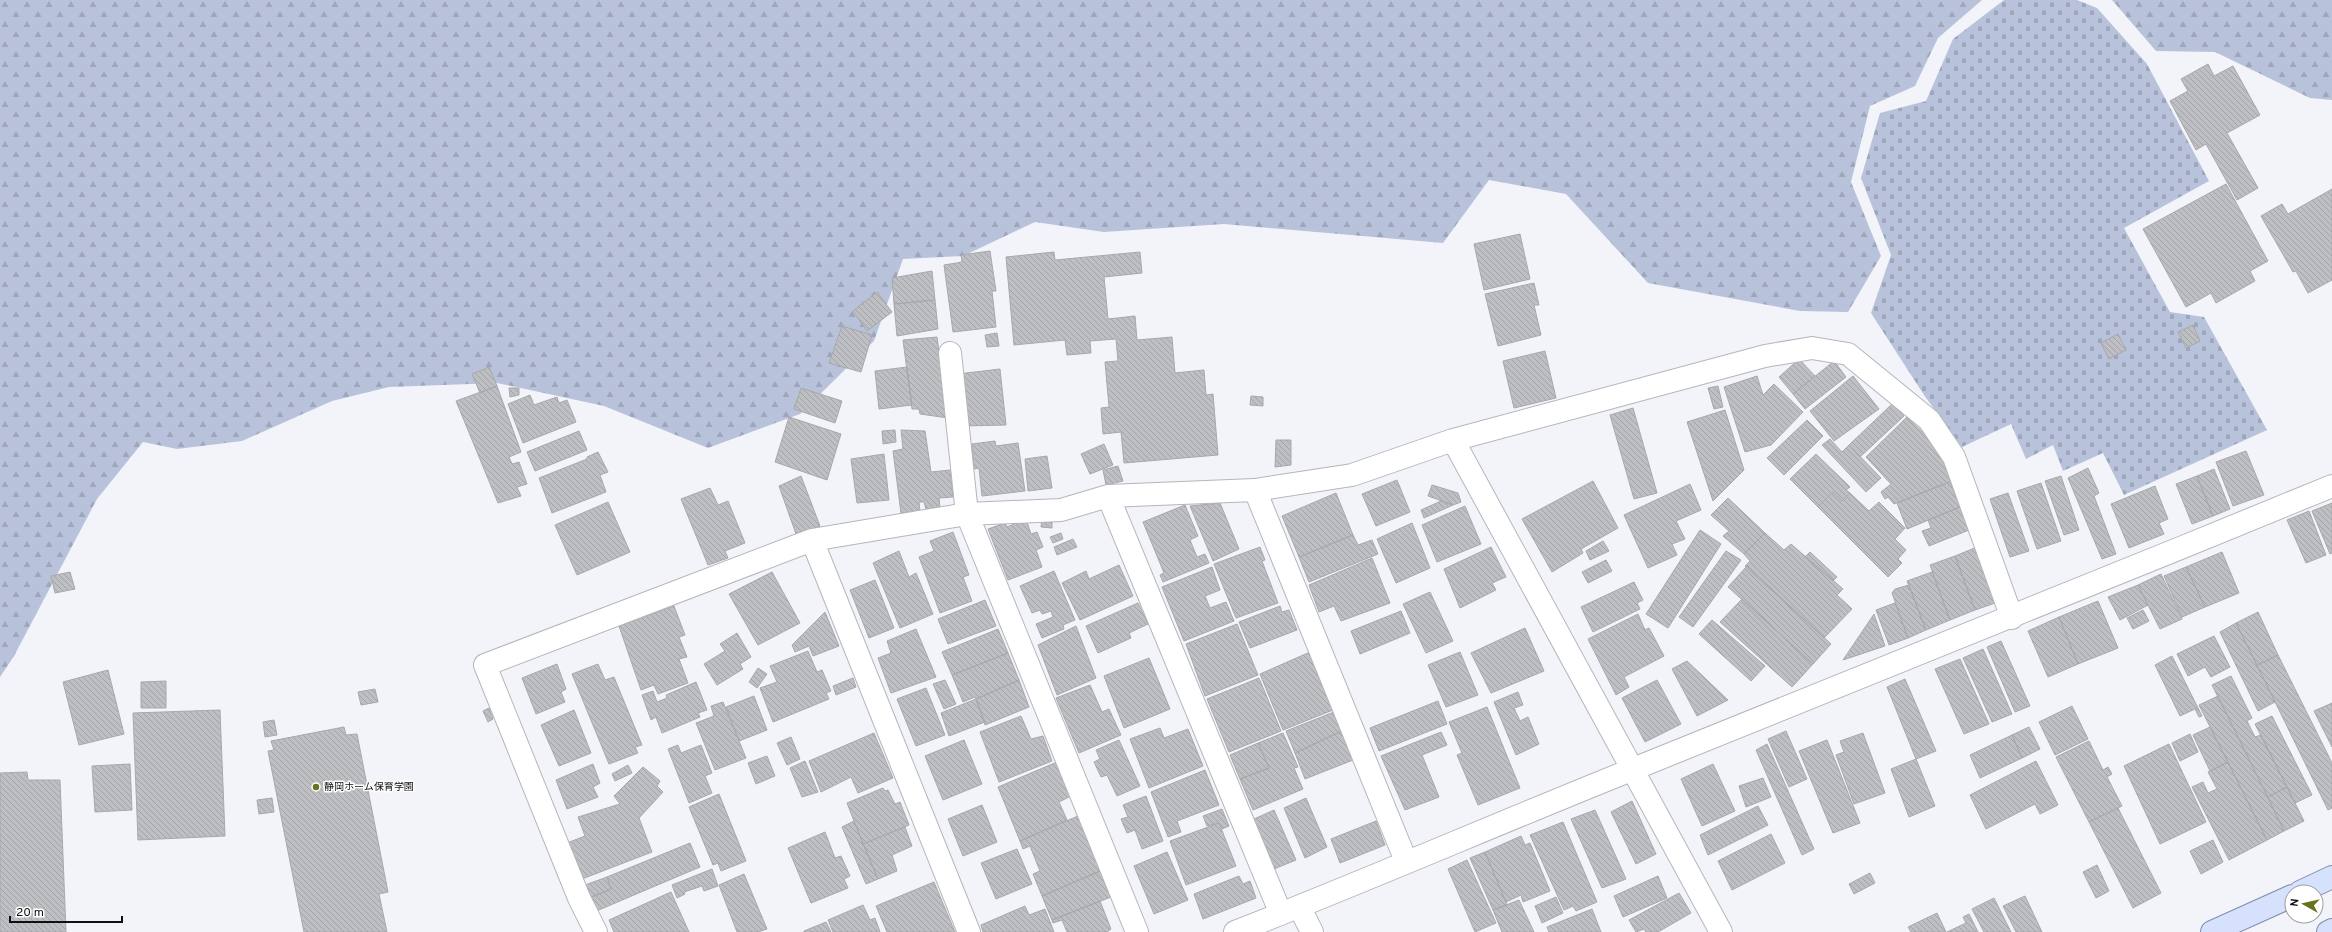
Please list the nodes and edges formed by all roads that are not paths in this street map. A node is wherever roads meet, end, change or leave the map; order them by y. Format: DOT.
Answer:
graph roads {
  1 [pos="950,353"];
  2 [pos="1453,440"];
  3 [pos="2332,486"];
  4 [pos="1255,490"];
  5 [pos="1108,496"];
  6 [pos="967,514"];
  7 [pos="812,540"];
  8 [pos="2012,618"];
  9 [pos="1633,769"];
  10 [pos="1406,862"];
  11 [pos="2332,877"];
  12 [pos="2317,884"];
  13 [pos="2284,900"];
  14 [pos="1291,911"];
  15 [pos="2332,930"];
  16 [pos="596,932"];
  17 [pos="969,932"];
  18 [pos="1137,932"];
  19 [pos="1235,932"];
  20 [pos="1312,932"];
  21 [pos="1721,932"];
  22 [pos="2212,932"];
  23 [pos="2328,932"];
  1 -- 6 [label="street"];
  2 -- 4 [label="street"];
  2 -- 8 [label="street"];
  2 -- 9 [label="street"];
  3 -- 8 [label="street"];
  4 -- 5 [label="street"];
  4 -- 10 [label="street"];
  5 -- 6 [label="street"];
  5 -- 14 [label="street"];
  6 -- 7 [label="street"];
  6 -- 18 [label="street"];
  7 -- 16 [label="street"];
  7 -- 17 [label="street"];
  8 -- 9 [label="street"];
  9 -- 10 [label="street"];
  9 -- 21 [label="street"];
  10 -- 14 [label="street"];
  11 -- 12 [label="main road"];
  13 -- 22 [label="main road"];
  14 -- 19 [label="street"];
  14 -- 20 [label="street"];
  15 -- 23 [label="main road"];
}
